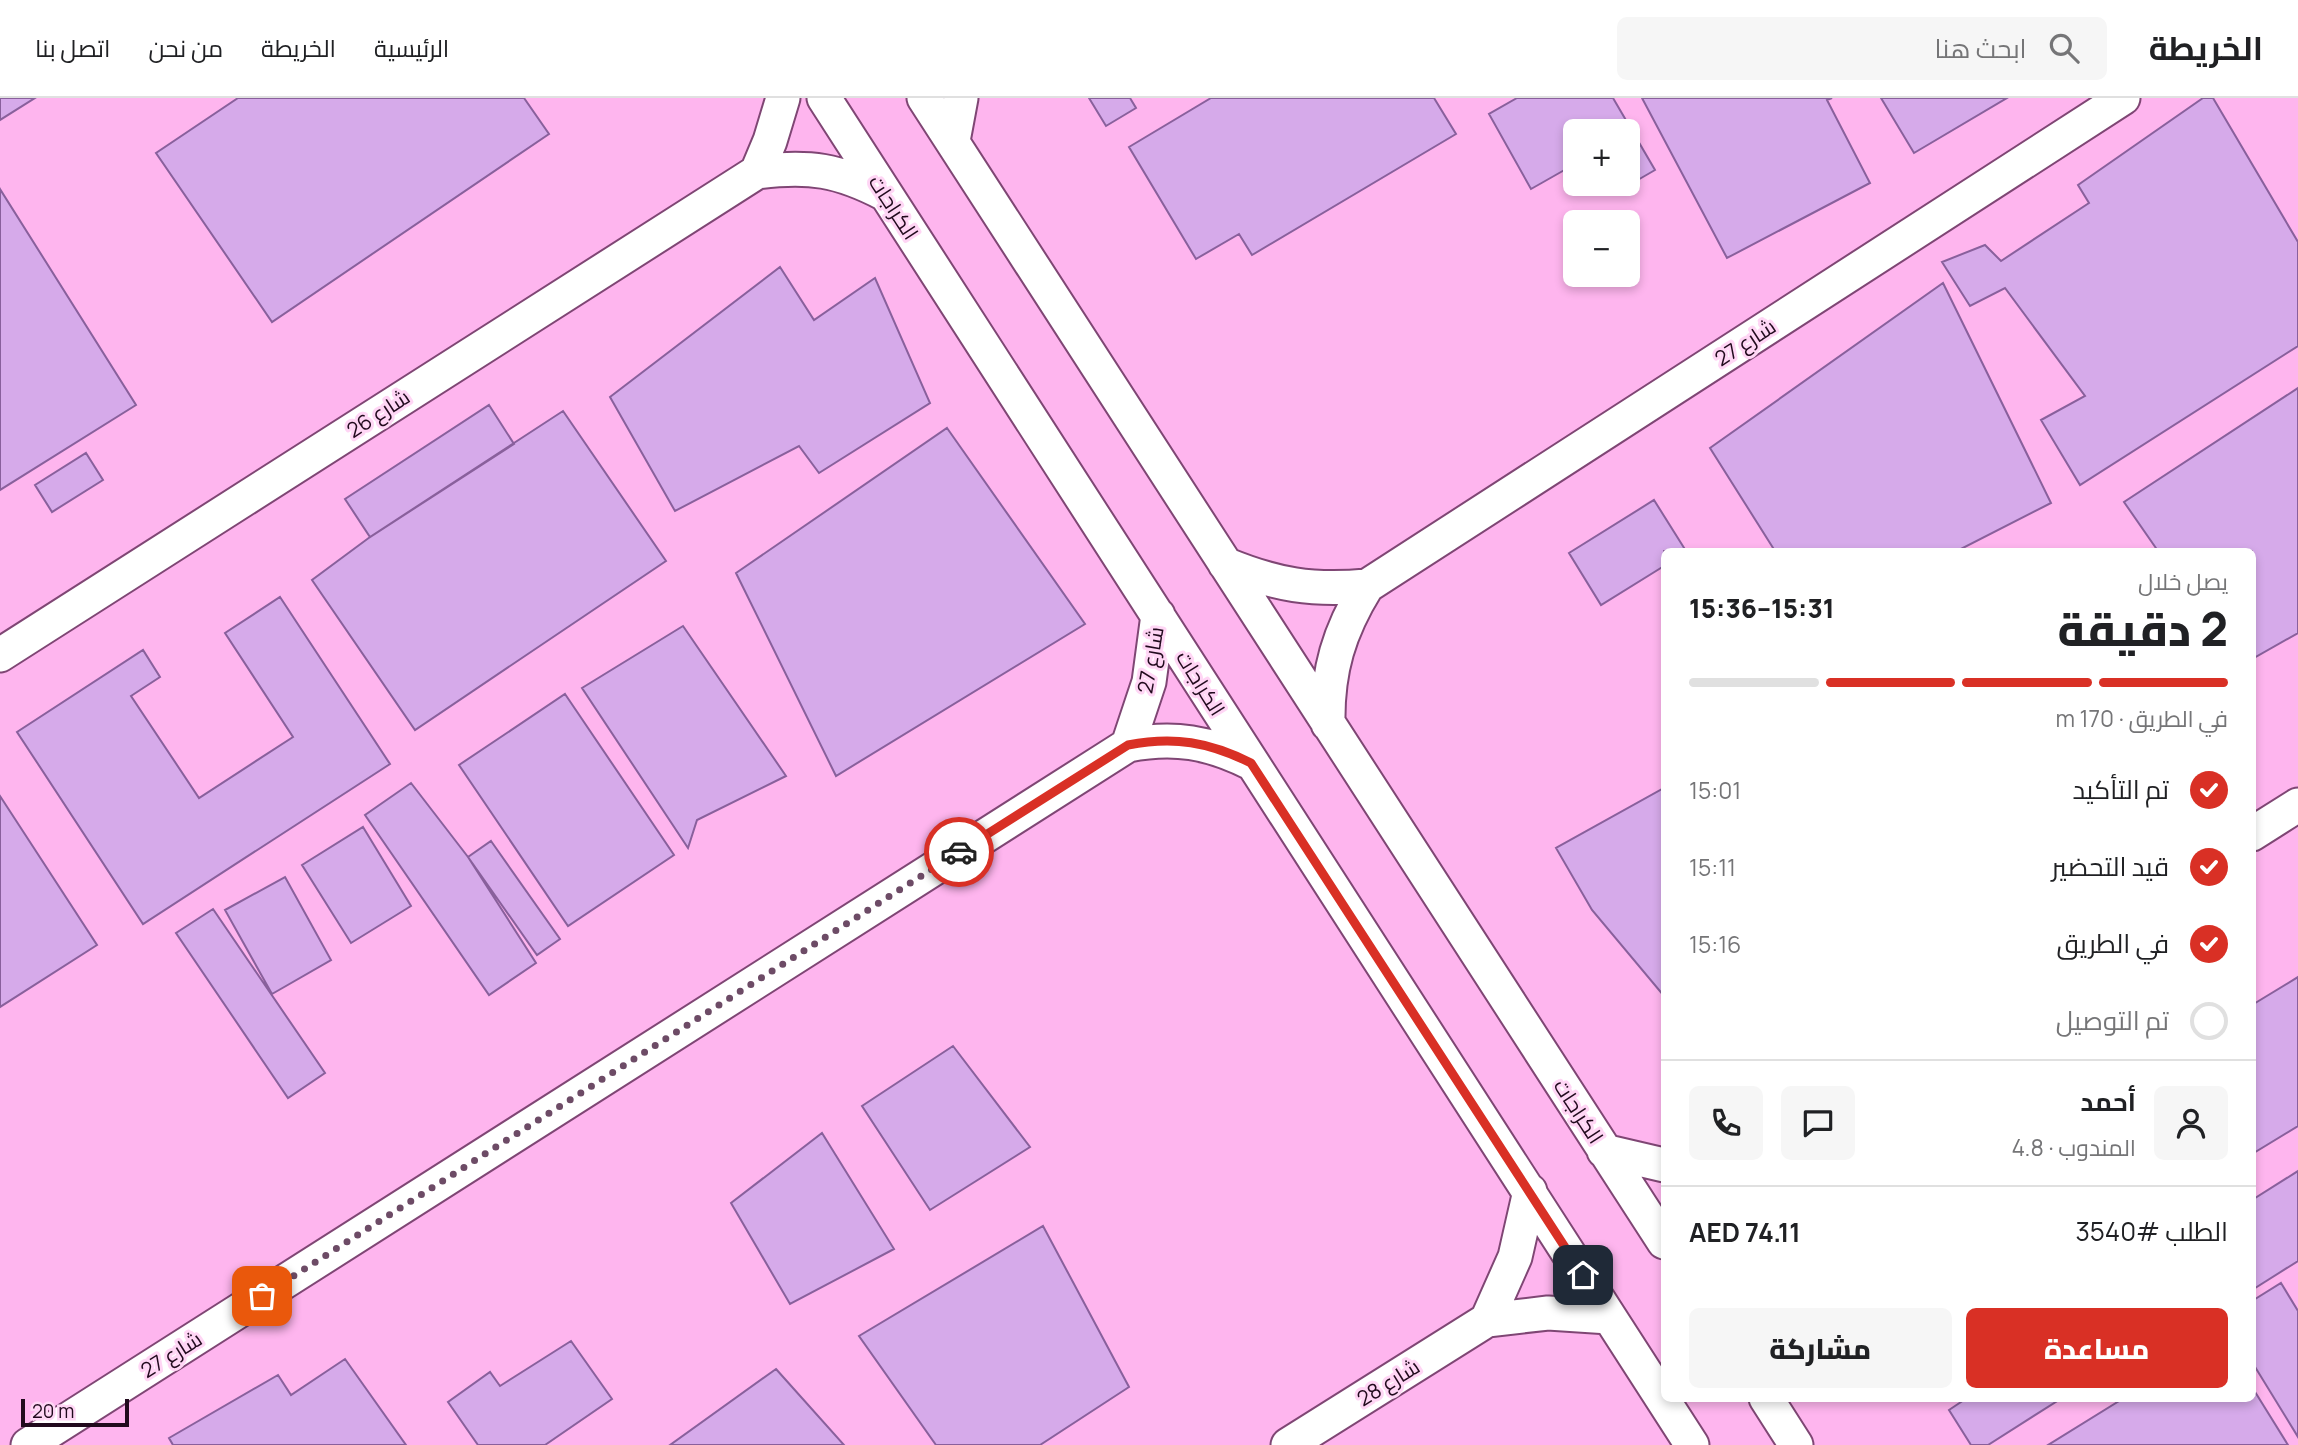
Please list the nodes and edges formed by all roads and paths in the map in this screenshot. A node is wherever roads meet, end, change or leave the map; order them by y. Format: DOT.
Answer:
graph roads {
  1 [pos="783,98"];
  2 [pos="824,98"];
  3 [pos="924,98"];
  4 [pos="961,98"];
  5 [pos="2123,98"];
  6 [pos="953,141"];
  7 [pos="757,172"];
  8 [pos="885,194"];
  9 [pos="1225,564"];
  10 [pos="1367,586"];
  11 [pos="1158,615"];
  12 [pos="0,655"];
  13 [pos="1328,724"];
  14 [pos="1128,745"];
  15 [pos="1251,763"];
  16 [pos="2298,805"];
  17 [pos="2256,831"];
  18 [pos="1604,1151"];
  19 [pos="1661,1164"];
  20 [pos="1530,1191"];
  21 [pos="1661,1237"];
  22 [pos="1609,1318"];
  23 [pos="1488,1320"];
  24 [pos="1661,1398"];
  25 [pos="1664,1402"];
  26 [pos="1769,1402"];
  27 [pos="28,1445"];
  28 [pos="1288,1445"];
  29 [pos="1692,1445"];
  30 [pos="1796,1445"];
  1 -- 7 [label="street"];
  2 -- 8 [label="street, الكراجات"];
  3 -- 6 [label="street, الكراجات"];
  4 -- 6 [label="street"];
  5 -- 10 [label="street, شارع 27"];
  6 -- 9 [label="street, الكراجات"];
  7 -- 8 [label="street, شارع 26"];
  7 -- 12 [label="street, شارع 26"];
  8 -- 11 [label="street, الكراجات"];
  9 -- 10 [label="street, شارع 27"];
  9 -- 13 [label="street, الكراجات"];
  10 -- 13 [label="street, شارع 27"];
  11 -- 14 [label="street, شارع 27"];
  11 -- 15 [label="street, الكراجات"];
  13 -- 18 [label="street, الكراجات"];
  14 -- 15 [label="street, شارع 27"];
  14 -- 27 [label="street, شارع 27"];
  15 -- 20 [label="street, الكراجات"];
  16 -- 17 [label="street"];
  18 -- 19 [label="street"];
  18 -- 21 [label="street, الكراجات"];
  20 -- 22 [label="street, الكراجات"];
  20 -- 23 [label="street"];
  22 -- 23 [label="street, شارع 28"];
  22 -- 24 [label="street, الكراجات"];
  23 -- 28 [label="street, شارع 28"];
  25 -- 29 [label="street, الكراجات"];
  26 -- 30 [label="street"];
}
